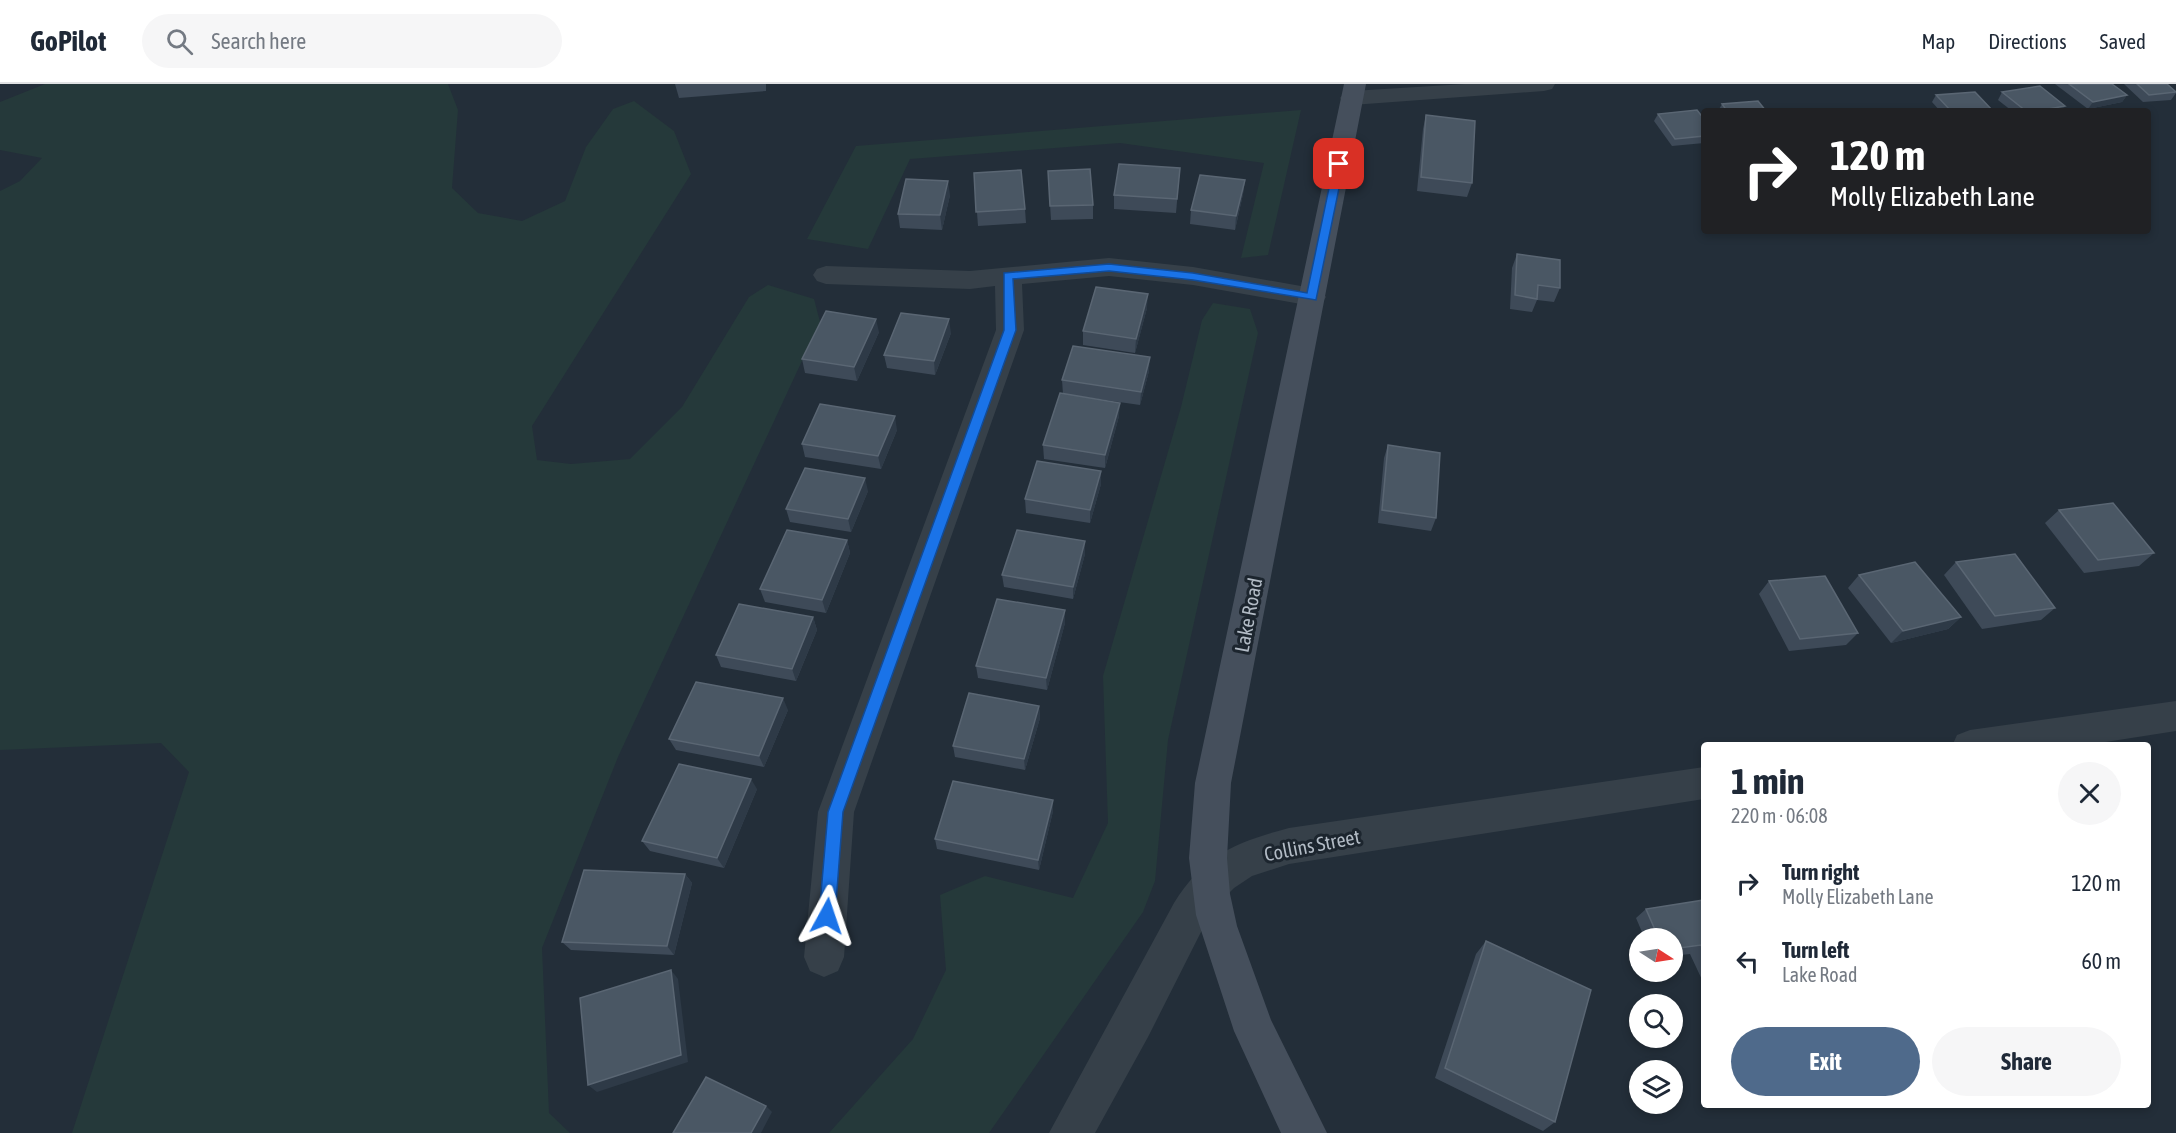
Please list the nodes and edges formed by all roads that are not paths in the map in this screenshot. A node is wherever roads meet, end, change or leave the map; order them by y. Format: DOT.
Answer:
graph roads {
  1 [pos="1544,84"];
  2 [pos="1354,91"];
  3 [pos="826,275"];
  4 [pos="1008,276"];
  5 [pos="1312,297"];
  6 [pos="2176,717"];
  7 [pos="1998,742"];
  8 [pos="1701,783"];
  9 [pos="1210,884"];
  10 [pos="824,957"];
  11 [pos="1071,1133"];
  12 [pos="1305,1133"];
  1 -- 2 [label="street"];
  2 -- 5 [label="street, Lake Road"];
  3 -- 4 [label="street"];
  4 -- 5 [label="street"];
  4 -- 10 [label="street"];
  5 -- 9 [label="street, Lake Road"];
  6 -- 7 [label="street"];
  8 -- 9 [label="street, Collins Street"];
  9 -- 11 [label="street, Collins Street"];
  9 -- 12 [label="street, Lake Road"];
}
